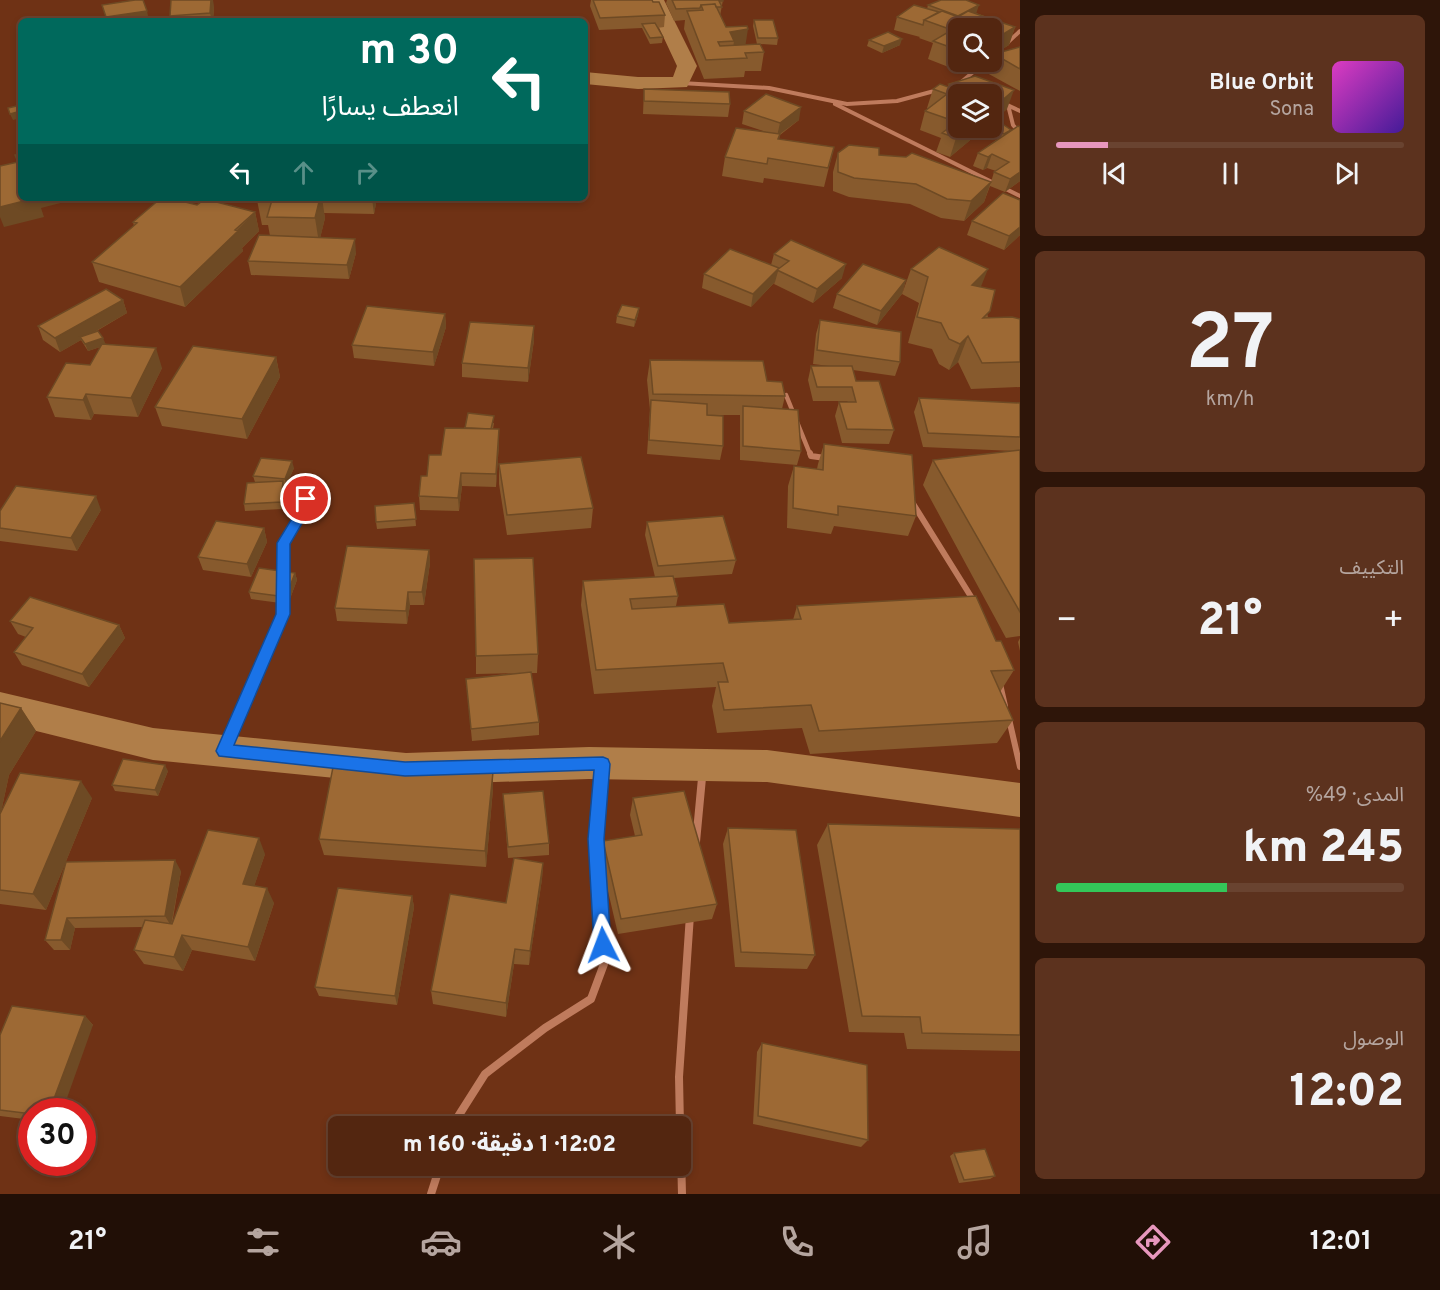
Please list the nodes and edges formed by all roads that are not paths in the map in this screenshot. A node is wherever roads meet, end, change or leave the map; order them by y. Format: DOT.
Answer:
graph roads {
  1 [pos="655,0"];
  2 [pos="1020,31"];
  3 [pos="1002,47"];
  4 [pos="974,72"];
  5 [pos="588,78"];
  6 [pos="680,83"];
  7 [pos="960,84"];
  8 [pos="939,90"];
  9 [pos="827,100"];
  10 [pos="1002,102"];
  11 [pos="1008,105"];
  12 [pos="1020,111"];
  13 [pos="1020,133"];
  14 [pos="1020,196"];
  15 [pos="786,394"];
  16 [pos="833,459"];
  17 [pos="906,494"];
  18 [pos="306,499"];
  19 [pos="978,611"];
  20 [pos="998,675"];
  21 [pos="0,707"];
  22 [pos="224,751"];
  23 [pos="603,764"];
  24 [pos="702,765"];
  25 [pos="1020,767"];
  26 [pos="1020,800"];
  27 [pos="695,847"];
  28 [pos="690,906"];
  29 [pos="458,1116"];
  30 [pos="680,1116"];
  31 [pos="436,1176"];
  32 [pos="682,1176"];
  33 [pos="430,1194"];
  34 [pos="682,1194"];
  1 -- 6 [label="street"];
  2 -- 3 [label="street"];
  4 -- 7 [label="street"];
  5 -- 6 [label="street"];
  6 -- 9 [label="street"];
  8 -- 9 [label="street"];
  9 -- 14 [label="street"];
  10 -- 11 [label="street"];
  11 -- 12 [label="street"];
  11 -- 13 [label="street"];
  15 -- 16 [label="street"];
  17 -- 19 [label="street"];
  18 -- 22 [label="street"];
  20 -- 25 [label="street"];
  21 -- 22 [label="street"];
  22 -- 23 [label="street"];
  23 -- 24 [label="street"];
  23 -- 29 [label="street"];
  24 -- 26 [label="street"];
  24 -- 27 [label="street"];
  28 -- 30 [label="street"];
  31 -- 33 [label="street"];
  32 -- 34 [label="street"];
}
